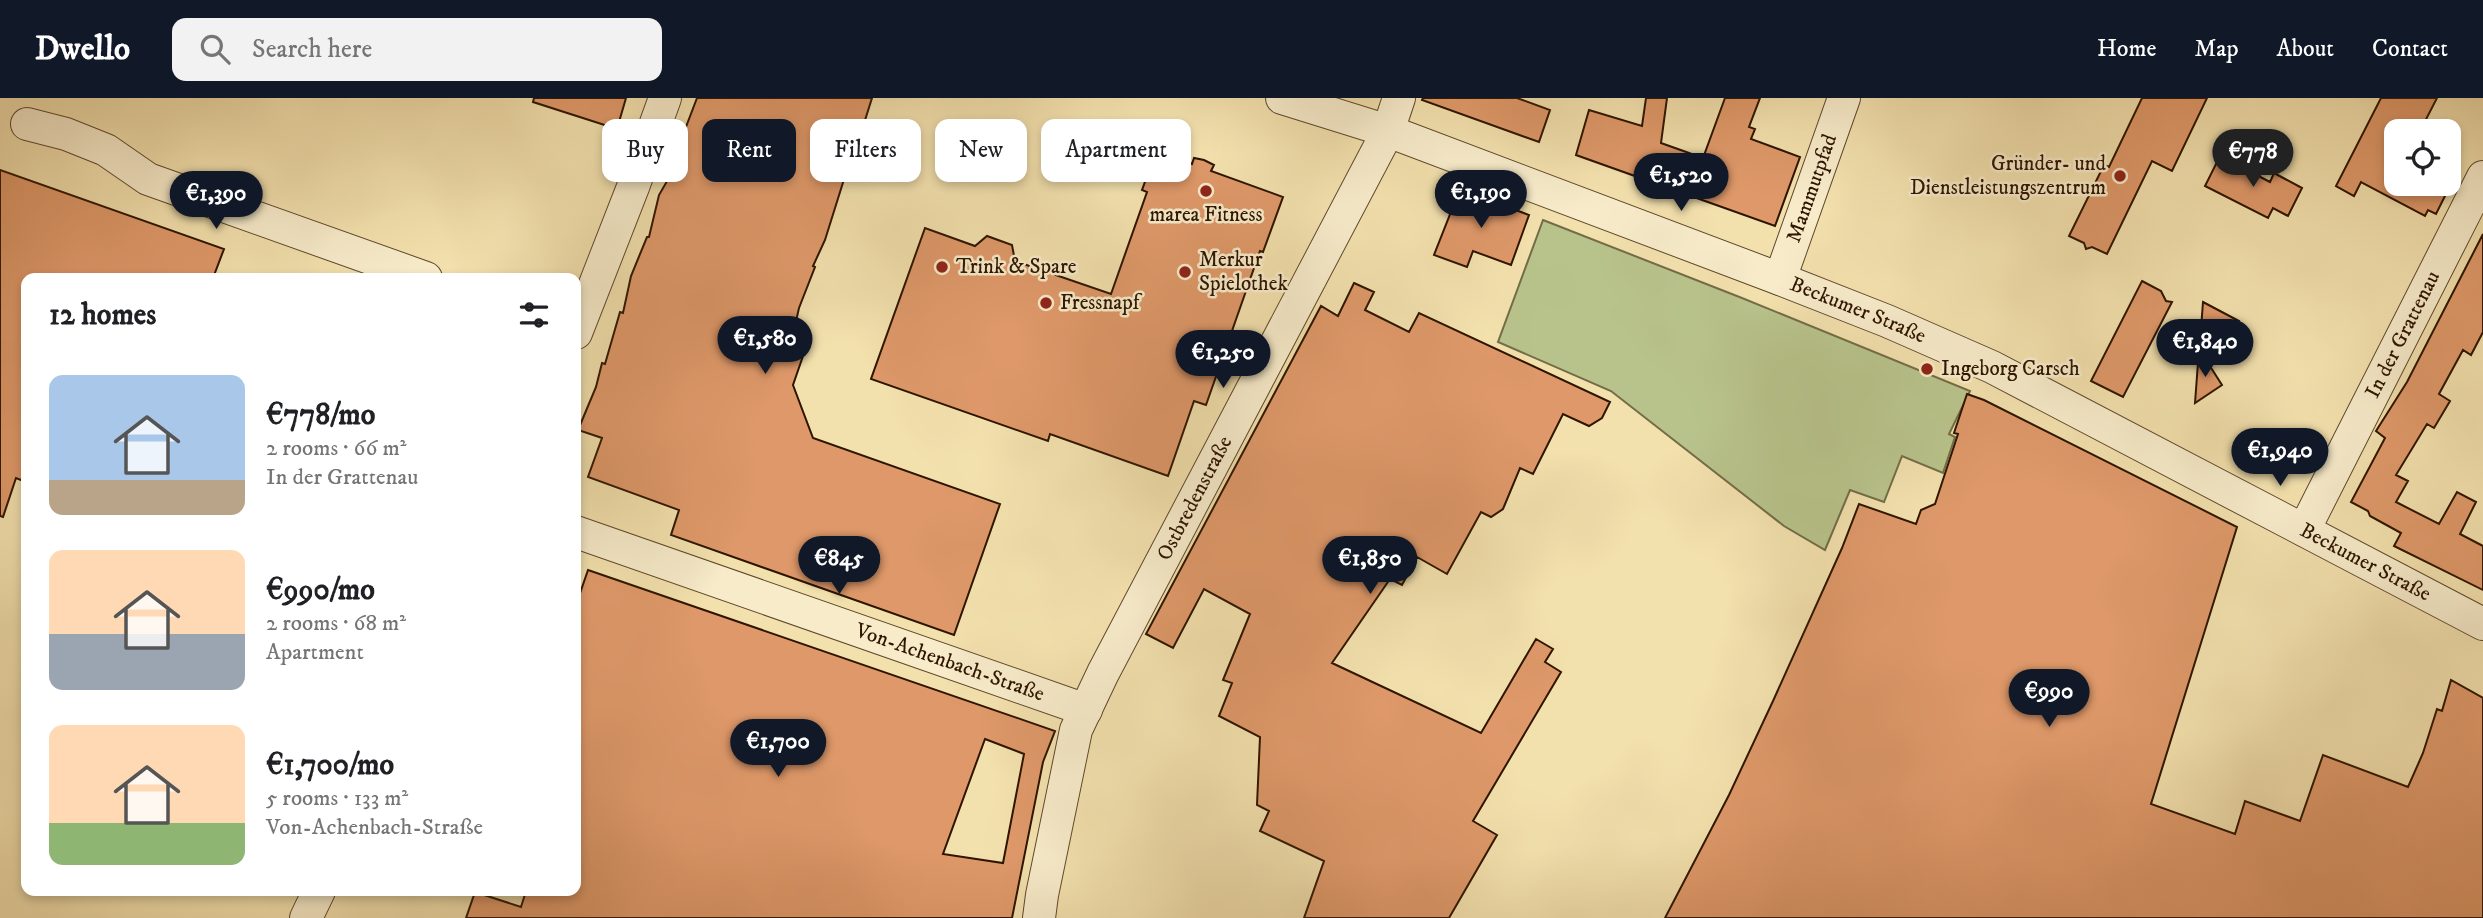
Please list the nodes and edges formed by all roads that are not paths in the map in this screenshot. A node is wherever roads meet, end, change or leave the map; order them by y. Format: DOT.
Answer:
graph roads {
  1 [pos="665,98"];
  2 [pos="1282,98"];
  3 [pos="1399,98"];
  4 [pos="1844,98"];
  5 [pos="27,124"];
  6 [pos="1388,131"];
  7 [pos="2483,177"];
  8 [pos="412,273"];
  9 [pos="1780,279"];
  10 [pos="581,319"];
  11 [pos="2304,530"];
  12 [pos="581,534"];
  13 [pos="2483,624"];
  14 [pos="1086,710"];
  15 [pos="317,896"];
  16 [pos="306,918"];
  17 [pos="1039,918"];
  1 -- 10 [label="street"];
  2 -- 6 [label="street, Beckumer Straße"];
  3 -- 6 [label="street, Ostbredenstraße"];
  4 -- 9 [label="street, Mammutpfad"];
  5 -- 8 [label="street"];
  6 -- 9 [label="street, Beckumer Straße"];
  6 -- 14 [label="street, Ostbredenstraße"];
  7 -- 11 [label="street, In der Grattenau"];
  9 -- 11 [label="street, Beckumer Straße"];
  11 -- 13 [label="street, Beckumer Straße"];
  12 -- 14 [label="street, Von-Achenbach-Straße"];
  14 -- 17 [label="street, Ostbredenstraße"];
  15 -- 16 [label="street"];
}
